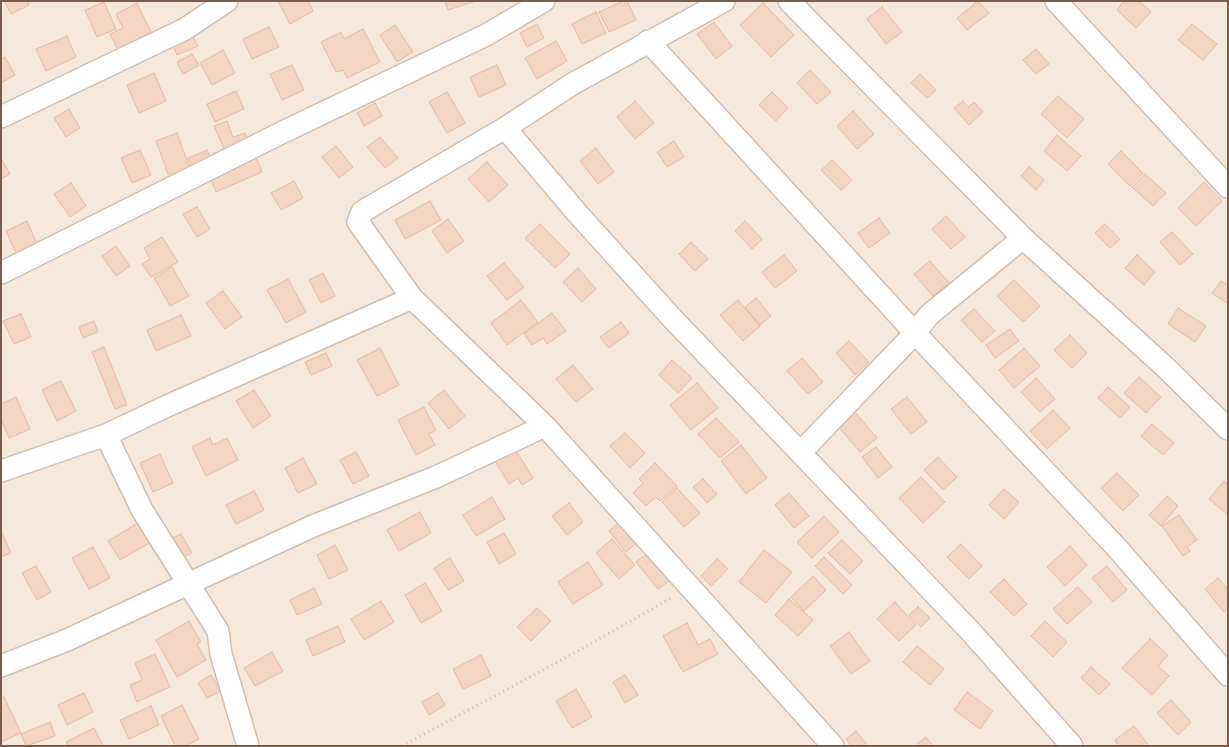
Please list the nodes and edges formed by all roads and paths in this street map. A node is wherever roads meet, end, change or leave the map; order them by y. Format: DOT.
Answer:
graph roads {
  1 [pos="227,1"];
  2 [pos="544,1"];
  3 [pos="724,1"];
  4 [pos="788,1"];
  5 [pos="1056,1"];
  6 [pos="648,41"];
  7 [pos="1,117"];
  8 [pos="505,128"];
  9 [pos="1228,187"];
  10 [pos="1023,238"];
  11 [pos="1,273"];
  12 [pos="412,298"];
  13 [pos="915,333"];
  14 [pos="545,426"];
  15 [pos="1228,429"];
  16 [pos="106,435"];
  17 [pos="801,452"];
  18 [pos="1,471"];
  19 [pos="188,584"];
  20 [pos="690,588"];
  21 [pos="1,666"];
  22 [pos="1228,675"];
  23 [pos="248,746"];
  24 [pos="402,746"];
  25 [pos="833,746"];
  26 [pos="1072,746"];
  1 -- 7 [label="street"];
  2 -- 11 [label="street"];
  3 -- 6 [label="street"];
  4 -- 10 [label="street"];
  5 -- 9 [label="street"];
  6 -- 8 [label="street"];
  6 -- 13 [label="street"];
  8 -- 12 [label="street"];
  8 -- 17 [label="street"];
  10 -- 13 [label="street"];
  10 -- 15 [label="street"];
  12 -- 14 [label="street"];
  12 -- 16 [label="street"];
  13 -- 17 [label="street"];
  13 -- 22 [label="street"];
  14 -- 19 [label="street"];
  14 -- 20 [label="street"];
  16 -- 18 [label="street"];
  16 -- 19 [label="street"];
  17 -- 26 [label="street"];
  19 -- 21 [label="street"];
  19 -- 23 [label="street"];
  20 -- 24 [label="path"];
  20 -- 25 [label="street"];
}
